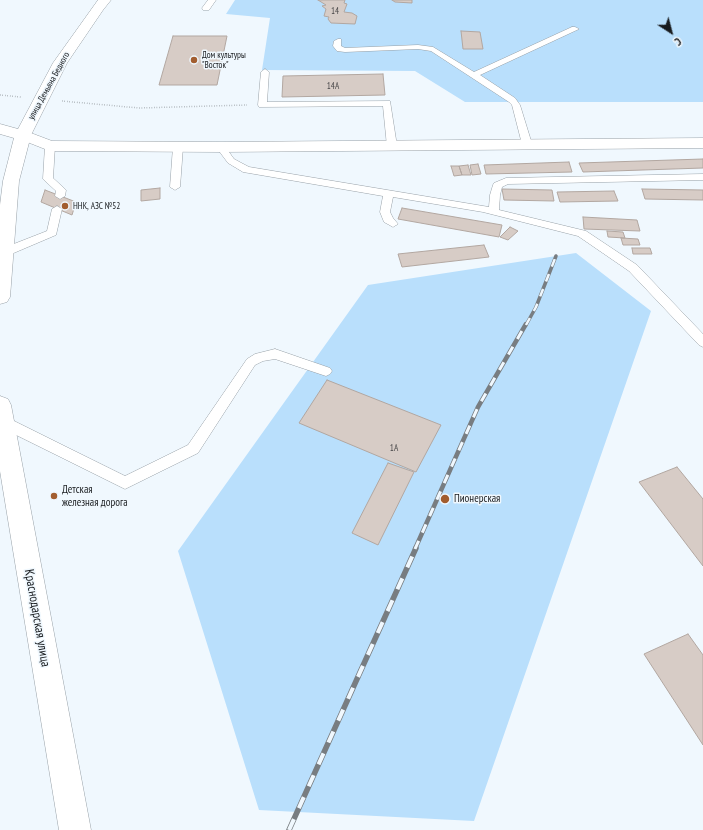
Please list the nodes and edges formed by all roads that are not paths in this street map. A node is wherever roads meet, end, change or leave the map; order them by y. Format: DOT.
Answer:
graph roads {
  1 [pos="105,0"];
  2 [pos="212,0"];
  3 [pos="206,8"];
  4 [pos="575,29"];
  5 [pos="338,41"];
  6 [pos="265,72"];
  7 [pos="474,75"];
  8 [pos="0,130"];
  9 [pos="23,135"];
  10 [pos="703,143"];
  11 [pos="527,144"];
  12 [pos="50,146"];
  13 [pos="392,146"];
  14 [pos="178,147"];
  15 [pos="221,147"];
  16 [pos="703,178"];
  17 [pos="175,187"];
  18 [pos="388,194"];
  19 [pos="60,196"];
  20 [pos="57,209"];
  21 [pos="494,212"];
  22 [pos="393,224"];
  23 [pos="5,252"];
  24 [pos="0,296"];
  25 [pos="703,342"];
  26 [pos="326,371"];
  27 [pos="1,413"];
  28 [pos="75,830"];
  1 -- 9 [label="main road, улица Демьяна Бедного"];
  2 -- 3 [label="lane"];
  4 -- 7 [label="lane"];
  5 -- 7 [label="lane"];
  6 -- 13 [label="lane"];
  7 -- 11 [label="lane"];
  8 -- 9 [label="main road"];
  9 -- 12 [label="main road"];
  9 -- 23 [label="main road"];
  10 -- 11 [label="main road"];
  11 -- 13 [label="main road"];
  12 -- 14 [label="main road"];
  12 -- 19 [label="lane"];
  13 -- 15 [label="main road"];
  14 -- 15 [label="main road"];
  14 -- 17 [label="lane"];
  15 -- 18 [label="lane"];
  16 -- 21 [label="lane"];
  18 -- 21 [label="lane"];
  18 -- 22 [label="lane"];
  20 -- 23 [label="lane"];
  21 -- 25 [label="lane"];
  23 -- 24 [label="main road"];
  26 -- 27 [label="lane"];
  27 -- 28 [label="main road, Краснодарская улица"];
}
